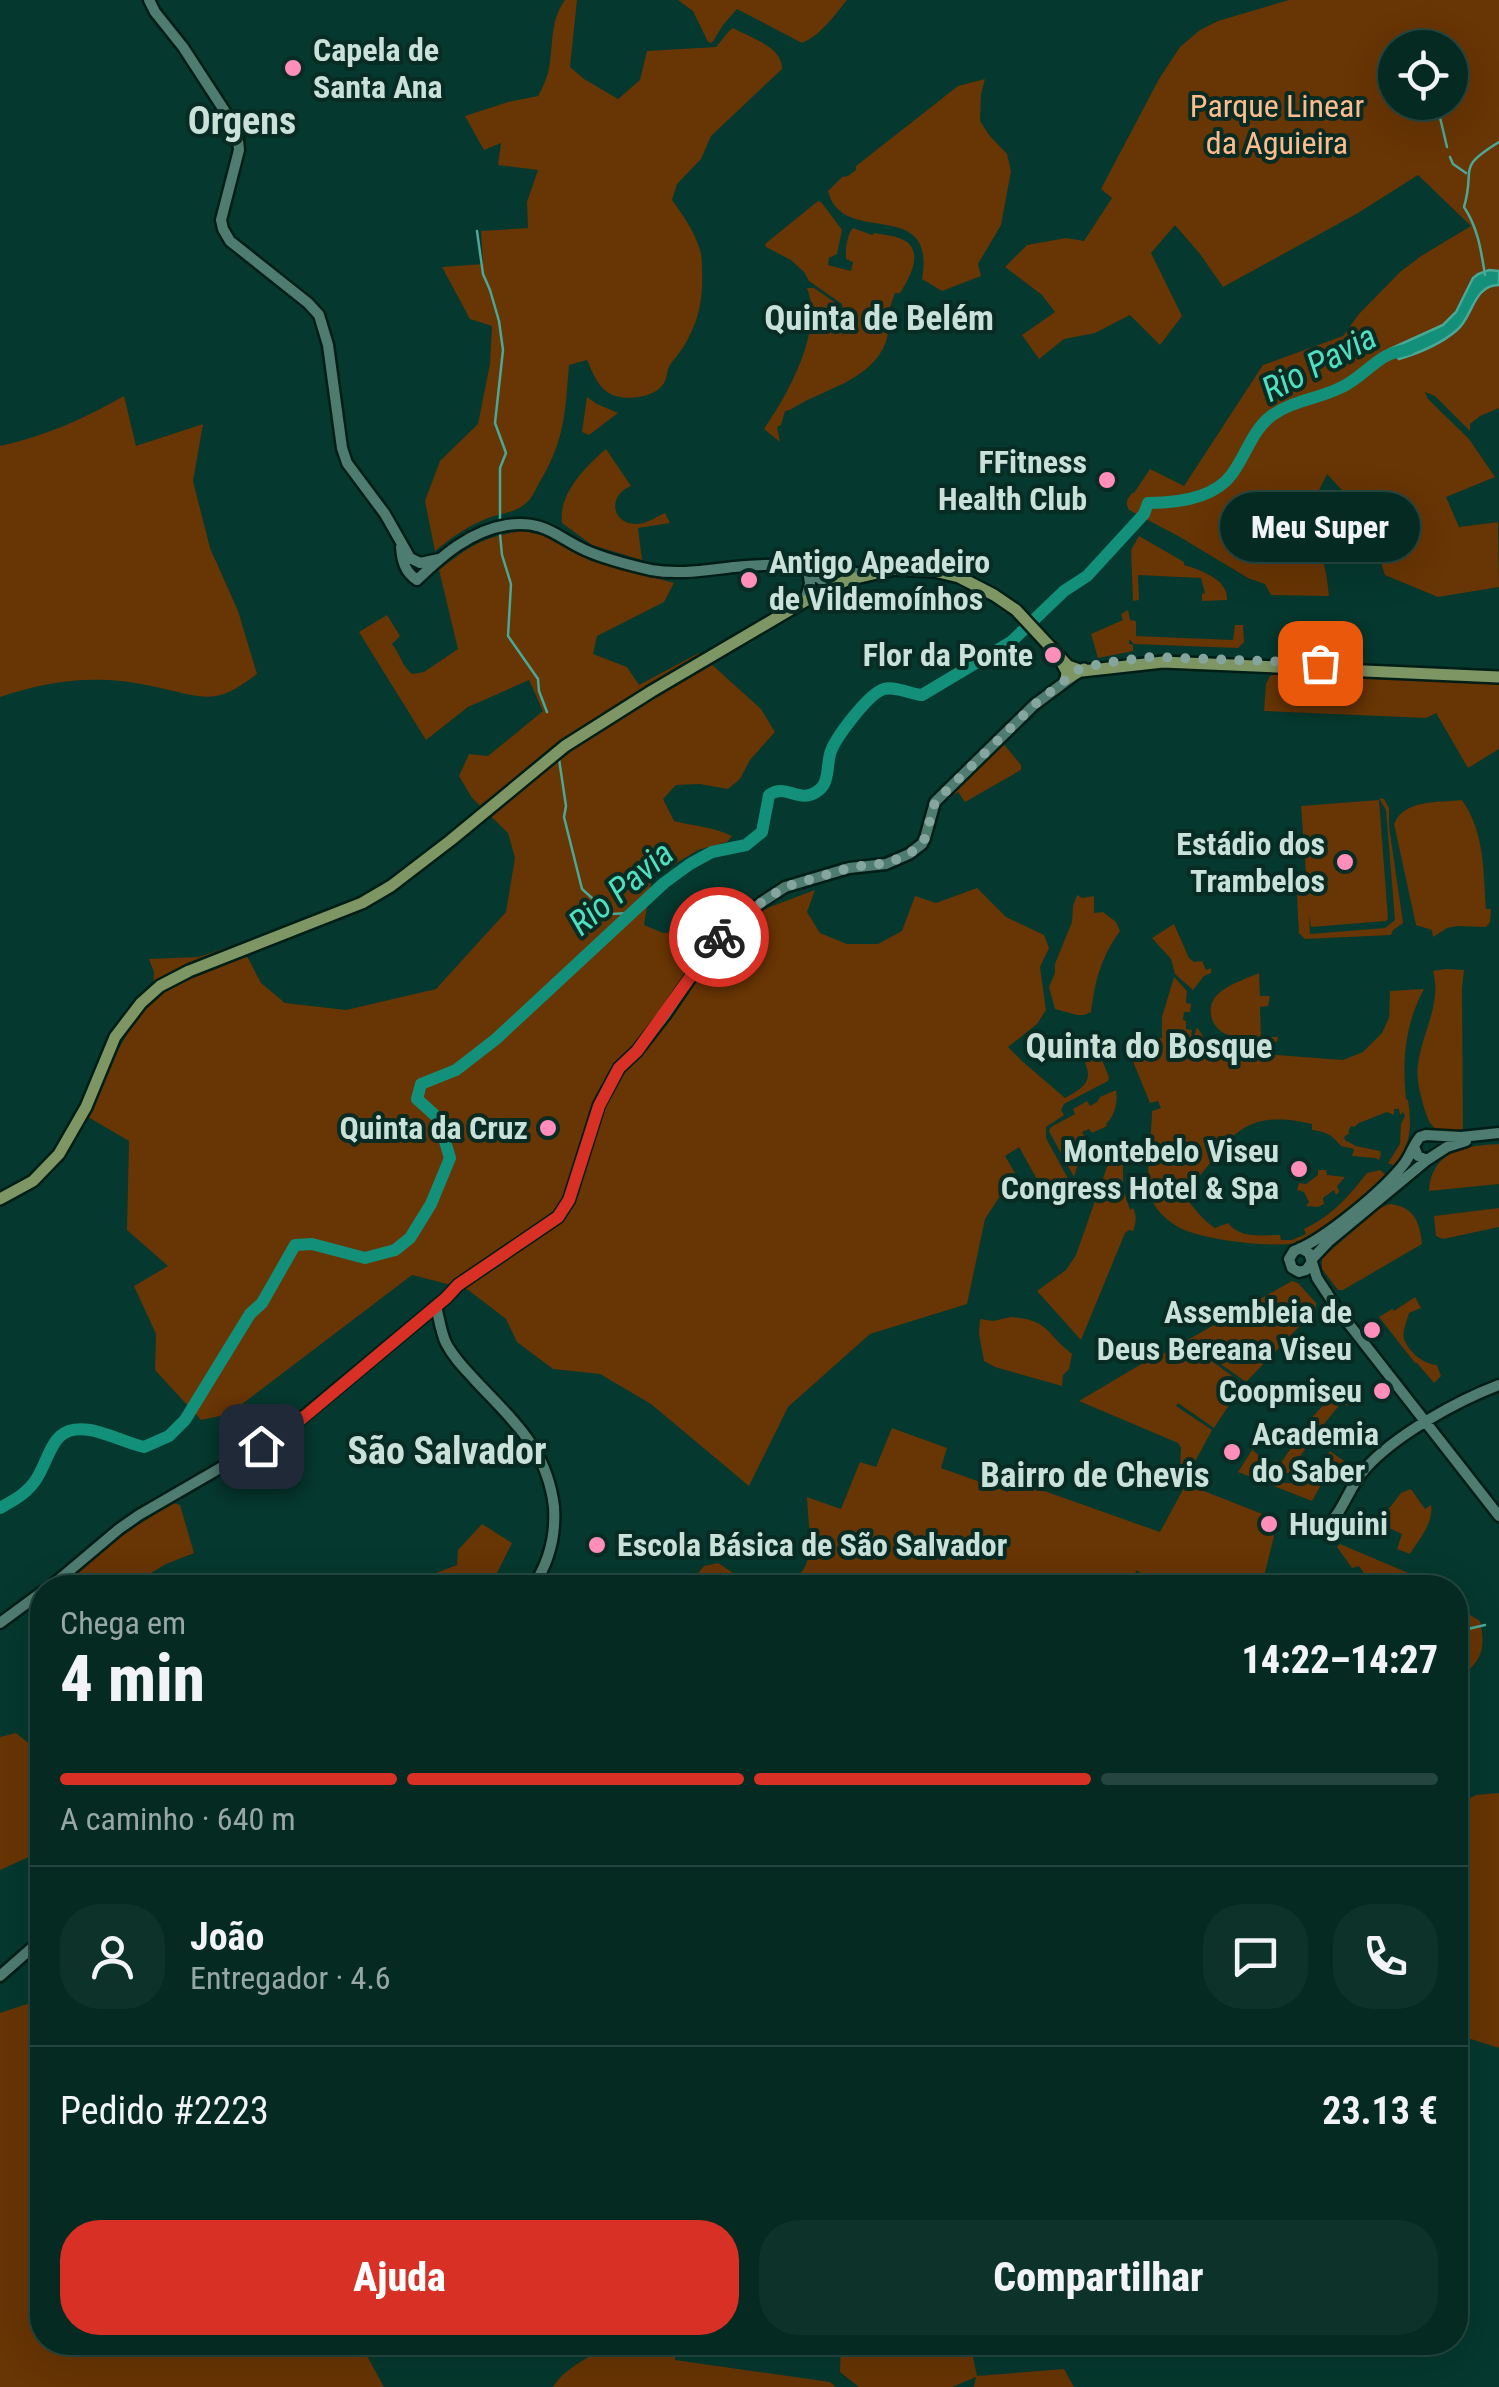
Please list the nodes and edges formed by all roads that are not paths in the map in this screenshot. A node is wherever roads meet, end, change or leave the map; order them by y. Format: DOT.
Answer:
graph roads {
  1 [pos="149,0"];
  2 [pos="401,545"];
  3 [pos="439,560"];
  4 [pos="414,561"];
  5 [pos="810,567"];
  6 [pos="864,575"];
  7 [pos="417,580"];
  8 [pos="831,587"];
  9 [pos="806,601"];
  10 [pos="1045,642"];
  11 [pos="1103,663"];
  12 [pos="1084,671"];
  13 [pos="1499,674"];
  14 [pos="1066,680"];
  15 [pos="1433,1136"];
  16 [pos="1499,1136"];
  17 [pos="1414,1147"];
  18 [pos="1432,1157"];
  19 [pos="0,1199"];
  20 [pos="1300,1248"];
  21 [pos="1312,1261"];
  22 [pos="1296,1271"];
  23 [pos="436,1306"];
  24 [pos="1338,1310"];
  25 [pos="1499,1385"];
  26 [pos="1426,1423"];
  27 [pos="1499,1516"];
  28 [pos="1325,1528"];
  29 [pos="64,1575"];
  30 [pos="538,1575"];
  31 [pos="30,1601"];
  32 [pos="0,1623"];
  33 [pos="30,1950"];
  34 [pos="0,1976"];
  1 -- 2 [label="street"];
  2 -- 4 [label="street"];
  2 -- 7 [label="street"];
  3 -- 4 [label="street"];
  3 -- 5 [label="street"];
  3 -- 7 [label="street"];
  4 -- 7 [label="street"];
  5 -- 6 [label="street"];
  5 -- 8 [label="street"];
  5 -- 9 [label="street"];
  6 -- 8 [label="main road"];
  6 -- 10 [label="main road"];
  8 -- 9 [label="main road"];
  9 -- 19 [label="main road"];
  10 -- 11 [label="main road"];
  10 -- 12 [label="main road"];
  10 -- 14 [label="main road"];
  11 -- 12 [label="main road"];
  11 -- 13 [label="main road"];
  12 -- 13 [label="main road"];
  12 -- 14 [label="main road"];
  14 -- 23 [label="street"];
  15 -- 16 [label="street"];
  15 -- 17 [label="street"];
  15 -- 18 [label="street"];
  16 -- 18 [label="street"];
  17 -- 18 [label="street"];
  17 -- 20 [label="street"];
  18 -- 21 [label="street"];
  20 -- 21 [label="street"];
  20 -- 22 [label="street"];
  21 -- 22 [label="street"];
  21 -- 24 [label="street"];
  22 -- 24 [label="street"];
  23 -- 29 [label="street"];
  23 -- 30 [label="street"];
  24 -- 26 [label="street"];
  25 -- 26 [label="street"];
  26 -- 27 [label="street"];
  26 -- 28 [label="street"];
  31 -- 32 [label="street"];
  33 -- 34 [label="street"];
}
